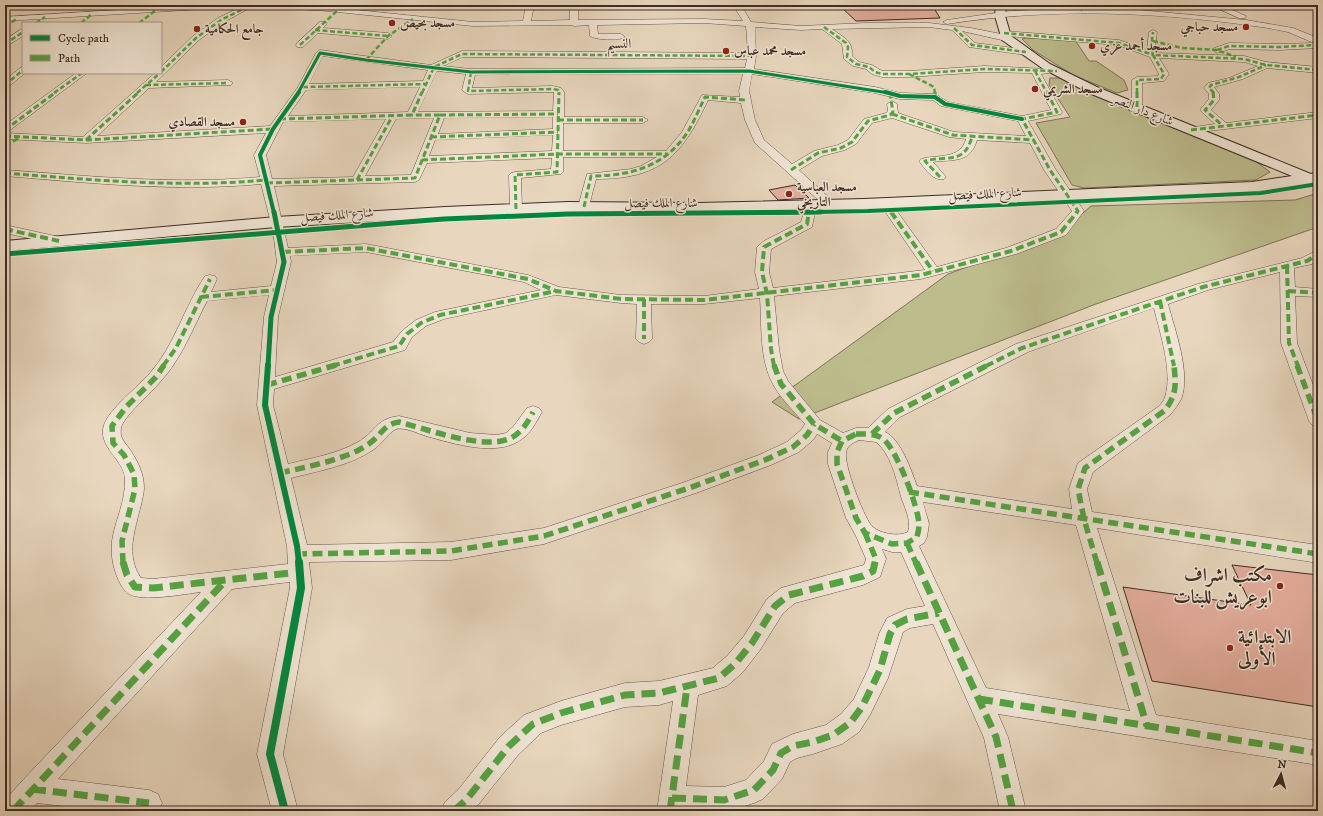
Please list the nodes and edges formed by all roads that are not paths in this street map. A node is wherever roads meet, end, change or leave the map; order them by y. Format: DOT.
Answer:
graph roads {
  1 [pos="205,5"];
  2 [pos="251,5"];
  3 [pos="267,5"];
  4 [pos="280,5"];
  5 [pos="530,5"];
  6 [pos="574,5"];
  7 [pos="737,5"];
  8 [pos="1067,5"];
  9 [pos="1214,5"];
  10 [pos="334,8"];
  11 [pos="395,8"];
  12 [pos="156,10"];
  13 [pos="1001,10"];
  14 [pos="1082,10"];
  15 [pos="92,14"];
  16 [pos="385,15"];
  17 [pos="45,17"];
  18 [pos="5,19"];
  19 [pos="17,19"];
  20 [pos="413,19"];
  21 [pos="38,22"];
  22 [pos="82,22"];
  23 [pos="140,22"];
  24 [pos="593,23"];
  25 [pos="748,23"];
  26 [pos="526,24"];
  27 [pos="574,24"];
  28 [pos="1260,24"];
  29 [pos="929,25"];
  30 [pos="5,26"];
  31 [pos="824,27"];
  32 [pos="954,28"];
  33 [pos="315,30"];
  34 [pos="22,33"];
  35 [pos="1005,35"];
  36 [pos="388,36"];
  37 [pos="621,37"];
  38 [pos="1318,41"];
  39 [pos="5,44"];
  40 [pos="300,45"];
  41 [pos="1318,45"];
  42 [pos="1217,50"];
  43 [pos="1026,52"];
  44 [pos="1153,55"];
  45 [pos="752,56"];
  46 [pos="1244,59"];
  47 [pos="366,60"];
  48 [pos="1266,65"];
  49 [pos="434,67"];
  50 [pos="162,70"];
  51 [pos="1318,70"];
  52 [pos="22,71"];
  53 [pos="749,71"];
  54 [pos="1035,71"];
  55 [pos="1057,71"];
  56 [pos="471,72"];
  57 [pos="81,74"];
  58 [pos="158,74"];
  59 [pos="909,74"];
  60 [pos="228,83"];
  61 [pos="426,84"];
  62 [pos="5,85"];
  63 [pos="146,85"];
  64 [pos="303,87"];
  65 [pos="890,94"];
  66 [pos="935,97"];
  67 [pos="746,100"];
  68 [pos="1137,108"];
  69 [pos="892,114"];
  70 [pos="392,115"];
  71 [pos="412,115"];
  72 [pos="440,115"];
  73 [pos="1318,115"];
  74 [pos="558,117"];
  75 [pos="1022,119"];
  76 [pos="643,120"];
  77 [pos="277,124"];
  78 [pos="1223,126"];
  79 [pos="5,130"];
  80 [pos="1191,130"];
  81 [pos="558,132"];
  82 [pos="5,136"];
  83 [pos="431,137"];
  84 [pos="972,137"];
  85 [pos="19,138"];
  86 [pos="86,140"];
  87 [pos="1034,140"];
  88 [pos="5,146"];
  89 [pos="557,154"];
  90 [pos="668,154"];
  91 [pos="422,160"];
  92 [pos="791,170"];
  93 [pos="5,173"];
  94 [pos="940,177"];
  95 [pos="357,180"];
  96 [pos="1316,180"];
  97 [pos="266,181"];
  98 [pos="1069,197"];
  99 [pos="832,205"];
  100 [pos="584,207"];
  101 [pos="516,209"];
  102 [pos="890,210"];
  103 [pos="809,212"];
  104 [pos="278,226"];
  105 [pos="5,229"];
  106 [pos="59,241"];
  107 [pos="5,246"];
  108 [pos="283,252"];
  109 [pos="5,254"];
  110 [pos="1318,254"];
  111 [pos="1287,266"];
  112 [pos="933,271"];
  113 [pos="210,279"];
  114 [pos="277,290"];
  115 [pos="556,291"];
  116 [pos="1288,291"];
  117 [pos="1318,293"];
  118 [pos="767,294"];
  119 [pos="201,297"];
  120 [pos="644,299"];
  121 [pos="1160,301"];
  122 [pos="644,339"];
  123 [pos="267,385"];
  124 [pos="533,412"];
  125 [pos="1318,421"];
  126 [pos="814,424"];
  127 [pos="872,434"];
  128 [pos="842,441"];
  129 [pos="280,473"];
  130 [pos="909,492"];
  131 [pos="1084,519"];
  132 [pos="865,533"];
  133 [pos="907,544"];
  134 [pos="1318,554"];
  135 [pos="298,563"];
  136 [pos="226,580"];
  137 [pos="939,613"];
  138 [pos="687,687"];
  139 [pos="979,699"];
  140 [pos="1147,726"];
  141 [pos="1318,753"];
  142 [pos="32,789"];
  143 [pos="149,803"];
  144 [pos="671,804"];
  145 [pos="14,811"];
  146 [pos="285,811"];
  147 [pos="454,811"];
  148 [pos="1013,811"];
  1 -- 12 [label="street"];
  2 -- 50 [label="street"];
  3 -- 4 [label="street"];
  4 -- 10 [label="street"];
  5 -- 26 [label="street"];
  6 -- 27 [label="street"];
  7 -- 25 [label="street"];
  8 -- 14 [label="street"];
  9 -- 28 [label="street"];
  10 -- 16 [label="street"];
  10 -- 33 [label="street"];
  11 -- 16 [label="street"];
  12 -- 15 [label="street"];
  12 -- 23 [label="street"];
  13 -- 14 [label="street"];
  13 -- 29 [label="street"];
  13 -- 35 [label="street"];
  14 -- 28 [label="street"];
  15 -- 17 [label="street"];
  15 -- 22 [label="street"];
  16 -- 20 [label="street"];
  17 -- 19 [label="street"];
  17 -- 21 [label="street"];
  18 -- 19 [label="street"];
  19 -- 30 [label="street"];
  20 -- 26 [label="street"];
  20 -- 36 [label="street"];
  24 -- 25 [label="street"];
  24 -- 27 [label="street"];
  24 -- 37 [label="street"];
  25 -- 31 [label="street"];
  25 -- 45 [label="street"];
  26 -- 27 [label="street"];
  28 -- 38 [label="street"];
  29 -- 31 [label="street"];
  29 -- 32 [label="street"];
  31 -- 59 [label="street"];
  32 -- 35 [label="street"];
  32 -- 43 [label="street"];
  33 -- 36 [label="street"];
  33 -- 40 [label="street"];
  34 -- 39 [label="street"];
  35 -- 43 [label="street, شارع دار النصر"];
  35 -- 44 [label="street"];
  36 -- 47 [label="street"];
  41 -- 42 [label="street"];
  42 -- 44 [label="street"];
  42 -- 46 [label="street"];
  43 -- 55 [label="street, شارع دار النصر"];
  44 -- 46 [label="street"];
  44 -- 68 [label="street"];
  45 -- 49 [label="street"];
  45 -- 53 [label="street"];
  46 -- 48 [label="street"];
  47 -- 49 [label="street"];
  47 -- 64 [label="street"];
  48 -- 51 [label="street"];
  48 -- 78 [label="street"];
  49 -- 56 [label="street"];
  49 -- 61 [label="street"];
  52 -- 62 [label="street"];
  53 -- 56 [label="street"];
  53 -- 65 [label="street"];
  53 -- 67 [label="street"];
  54 -- 55 [label="street"];
  54 -- 59 [label="street"];
  54 -- 75 [label="street"];
  55 -- 68 [label="street, شارع دار النصر"];
  56 -- 74 [label="street"];
  57 -- 79 [label="street"];
  58 -- 63 [label="street"];
  59 -- 66 [label="street"];
  60 -- 63 [label="street"];
  61 -- 64 [label="street"];
  61 -- 71 [label="street"];
  63 -- 86 [label="street"];
  64 -- 77 [label="street"];
  65 -- 66 [label="street"];
  65 -- 69 [label="street"];
  66 -- 75 [label="street"];
  67 -- 90 [label="street"];
  67 -- 92 [label="street"];
  68 -- 80 [label="street, شارع دار النصر"];
  69 -- 84 [label="street"];
  69 -- 92 [label="street"];
  70 -- 71 [label="street"];
  70 -- 77 [label="street"];
  70 -- 95 [label="street"];
  71 -- 72 [label="street"];
  72 -- 74 [label="street"];
  72 -- 83 [label="street"];
  73 -- 78 [label="street"];
  74 -- 76 [label="street"];
  74 -- 81 [label="street"];
  75 -- 87 [label="street"];
  77 -- 86 [label="street"];
  77 -- 97 [label="street"];
  78 -- 80 [label="street"];
  80 -- 96 [label="street, شارع دار النصر"];
  81 -- 83 [label="street"];
  81 -- 89 [label="street"];
  82 -- 85 [label="street"];
  83 -- 91 [label="street"];
  84 -- 87 [label="street"];
  84 -- 94 [label="street"];
  85 -- 86 [label="street"];
  85 -- 88 [label="street"];
  87 -- 98 [label="street"];
  89 -- 90 [label="street"];
  89 -- 91 [label="street"];
  89 -- 101 [label="street"];
  90 -- 100 [label="street"];
  91 -- 95 [label="street"];
  92 -- 99 [label="street"];
  93 -- 97 [label="street"];
  95 -- 97 [label="street"];
  96 -- 98 [label="street, شارع الملك فيصل"];
  97 -- 104 [label="street"];
  98 -- 99 [label="street"];
  98 -- 102 [label="street, شارع الملك فيصل"];
  98 -- 112 [label="street"];
  99 -- 100 [label="street"];
  100 -- 101 [label="street"];
  101 -- 104 [label="street"];
  102 -- 103 [label="street, شارع الملك فيصل"];
  102 -- 112 [label="street"];
  103 -- 104 [label="street, شارع الملك فيصل"];
  103 -- 118 [label="street"];
  104 -- 106 [label="street, شارع الملك فيصل"];
  104 -- 108 [label="street"];
  104 -- 109 [label="street, شارع الملك فيصل"];
  105 -- 106 [label="street"];
  106 -- 107 [label="street, شارع الملك فيصل"];
  108 -- 114 [label="street"];
  108 -- 115 [label="street"];
  110 -- 111 [label="street"];
  111 -- 116 [label="street"];
  111 -- 121 [label="street"];
  112 -- 118 [label="street"];
  113 -- 119 [label="street"];
  114 -- 119 [label="street"];
  114 -- 123 [label="street"];
  115 -- 120 [label="street"];
  115 -- 123 [label="street"];
  116 -- 117 [label="street"];
  116 -- 125 [label="street"];
  118 -- 120 [label="street"];
  118 -- 126 [label="street"];
  119 -- 136 [label="street"];
  120 -- 122 [label="street"];
  121 -- 127 [label="street"];
  121 -- 131 [label="street"];
  123 -- 129 [label="street"];
  124 -- 129 [label="street"];
  126 -- 128 [label="street"];
  126 -- 135 [label="street"];
  127 -- 128 [label="street"];
  127 -- 130 [label="street"];
  128 -- 132 [label="street"];
  129 -- 135 [label="street"];
  130 -- 131 [label="street"];
  130 -- 133 [label="street"];
  131 -- 134 [label="street"];
  131 -- 140 [label="street"];
  132 -- 133 [label="street"];
  132 -- 138 [label="street"];
  133 -- 137 [label="street"];
  135 -- 136 [label="street"];
  135 -- 146 [label="street"];
  136 -- 142 [label="street"];
  137 -- 139 [label="street"];
  137 -- 144 [label="street"];
  138 -- 144 [label="street"];
  138 -- 147 [label="street"];
  139 -- 140 [label="street"];
  139 -- 148 [label="street"];
  140 -- 141 [label="street"];
  142 -- 143 [label="street"];
  142 -- 145 [label="street"];
}
